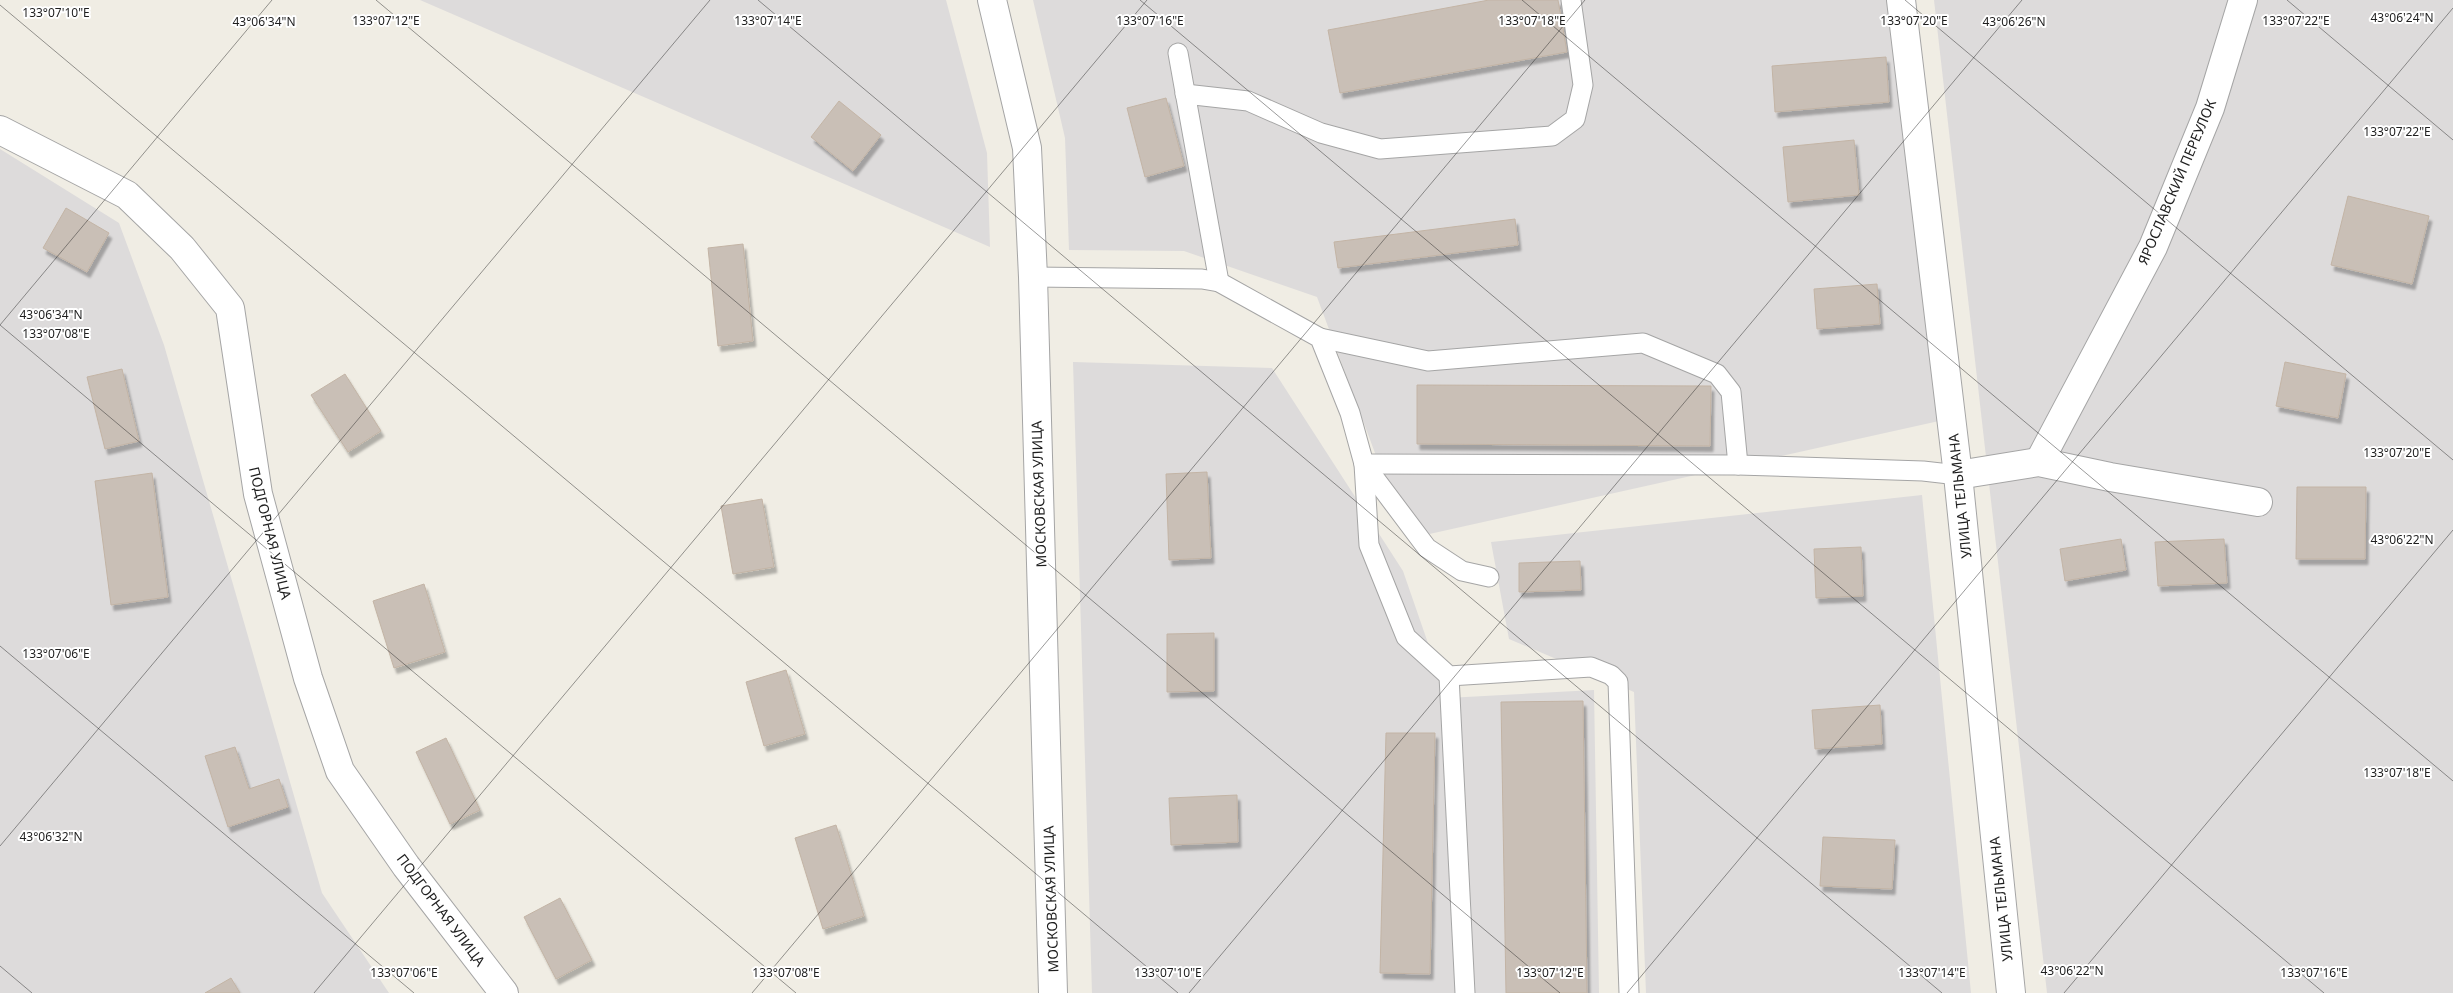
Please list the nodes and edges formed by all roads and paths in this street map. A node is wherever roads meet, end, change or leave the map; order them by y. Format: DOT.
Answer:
graph roads {
  1 [pos="992,0"];
  2 [pos="1571,0"];
  3 [pos="1901,0"];
  4 [pos="2243,0"];
  5 [pos="1178,53"];
  6 [pos="1186,94"];
  7 [pos="0,130"];
  8 [pos="1033,277"];
  9 [pos="1219,282"];
  10 [pos="1320,338"];
  11 [pos="2039,462"];
  12 [pos="1364,464"];
  13 [pos="1738,465"];
  14 [pos="1958,474"];
  15 [pos="2258,502"];
  16 [pos="1489,577"];
  17 [pos="1449,676"];
  18 [pos="504,993"];
  19 [pos="1053,993"];
  20 [pos="1465,993"];
  21 [pos="1629,993"];
  22 [pos="2011,993"];
  1 -- 8 [label="street, МОСКОВСКАЯ УЛИЦА"];
  2 -- 6 [label="lane"];
  3 -- 14 [label="street, УЛИЦА ТЕЛЬМАНА"];
  4 -- 11 [label="street, ЯРОСЛАВСКИЙ ПЕРЕУЛОК"];
  5 -- 6 [label="lane"];
  6 -- 9 [label="lane"];
  7 -- 18 [label="street, ПОДГОРНАЯ УЛИЦА"];
  8 -- 9 [label="lane"];
  8 -- 19 [label="street, МОСКОВСКАЯ УЛИЦА"];
  9 -- 10 [label="lane"];
  10 -- 12 [label="lane"];
  10 -- 13 [label="lane"];
  11 -- 14 [label="street"];
  11 -- 15 [label="street"];
  12 -- 13 [label="lane"];
  12 -- 16 [label="lane"];
  12 -- 17 [label="lane"];
  13 -- 14 [label="lane"];
  14 -- 22 [label="street, УЛИЦА ТЕЛЬМАНА"];
  17 -- 20 [label="lane"];
  17 -- 21 [label="lane"];
}
